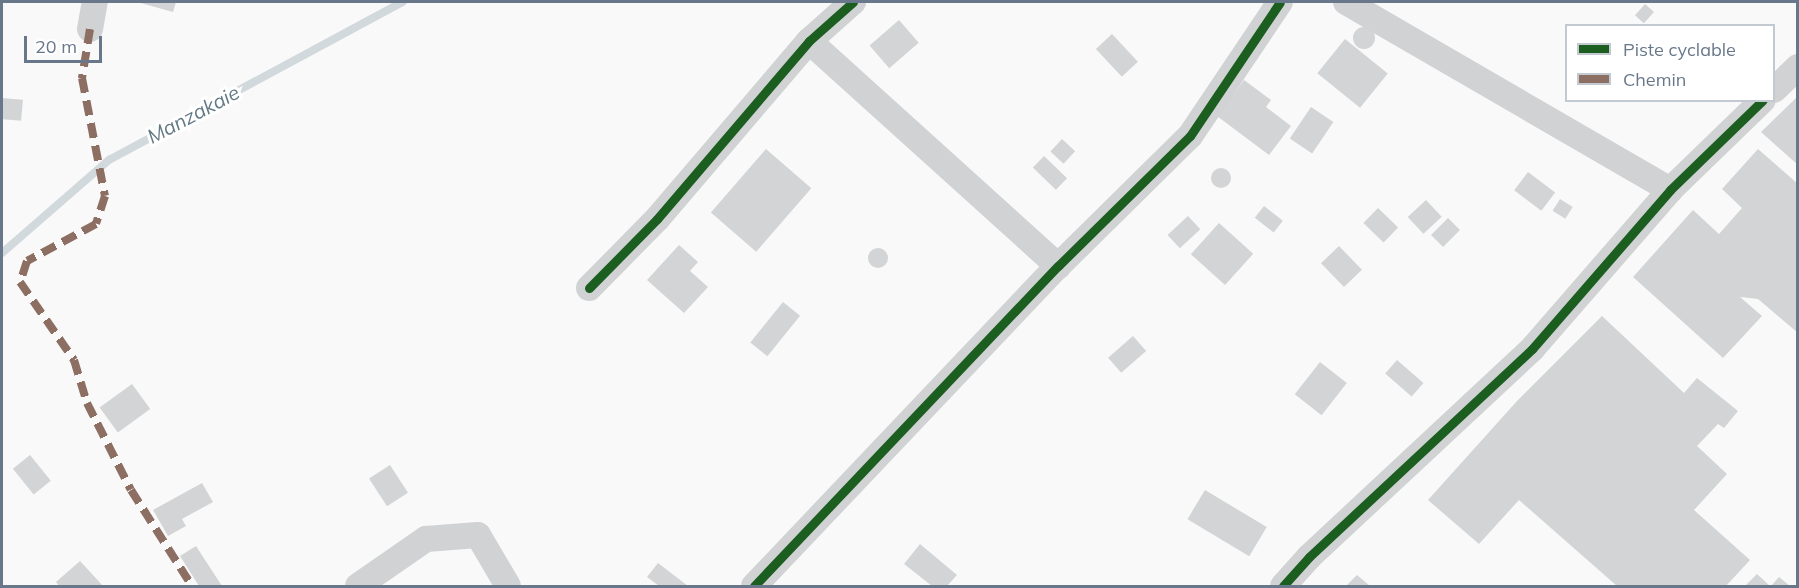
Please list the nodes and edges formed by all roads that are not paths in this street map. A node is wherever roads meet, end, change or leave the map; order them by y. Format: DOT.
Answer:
graph roads {
  1 [pos="94,2"];
  2 [pos="853,2"];
  3 [pos="1280,2"];
  4 [pos="1346,2"];
  5 [pos="90,29"];
  6 [pos="809,42"];
  7 [pos="1797,67"];
  8 [pos="1775,88"];
  9 [pos="1761,102"];
  10 [pos="1670,190"];
  11 [pos="1058,266"];
  12 [pos="589,288"];
  13 [pos="358,586"];
  14 [pos="508,586"];
  15 [pos="754,586"];
  16 [pos="1283,586"];
  1 -- 5 [label="street"];
  2 -- 6 [label="street"];
  3 -- 11 [label="street"];
  4 -- 10 [label="street"];
  6 -- 11 [label="street"];
  6 -- 12 [label="street"];
  7 -- 8 [label="street"];
  9 -- 10 [label="street"];
  10 -- 16 [label="street"];
  11 -- 15 [label="street"];
  13 -- 14 [label="street"];
}
